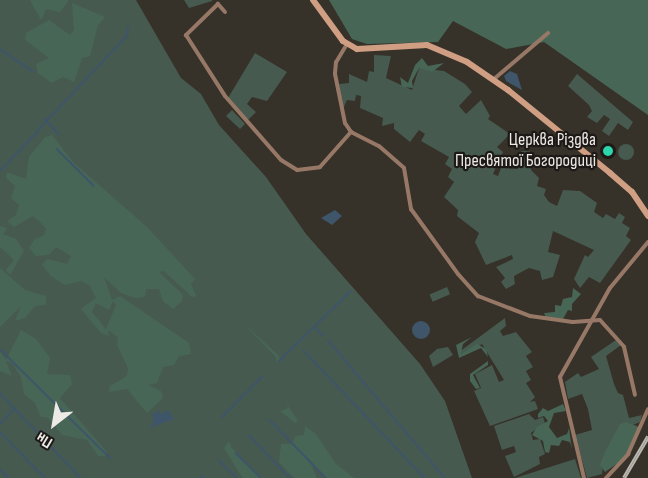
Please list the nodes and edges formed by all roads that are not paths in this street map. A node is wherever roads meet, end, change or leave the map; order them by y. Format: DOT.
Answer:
graph roads {
  1 [pos="313,0"];
  2 [pos="225,12"];
  3 [pos="548,33"];
  4 [pos="347,44"];
  5 [pos="494,79"];
  6 [pos="351,132"];
  7 [pos="648,216"];
  8 [pos="648,242"];
  9 [pos="594,319"];
  10 [pos="635,395"];
  11 [pos="648,409"];
  12 [pos="584,478"];
  13 [pos="606,478"];
  1 -- 4 [label="street"];
  2 -- 6 [label="street"];
  3 -- 5 [label="street"];
  4 -- 5 [label="street"];
  4 -- 6 [label="street"];
  5 -- 7 [label="street"];
  6 -- 9 [label="street"];
  8 -- 9 [label="street"];
  9 -- 10 [label="street"];
  9 -- 12 [label="street"];
  11 -- 13 [label="street"];
}
